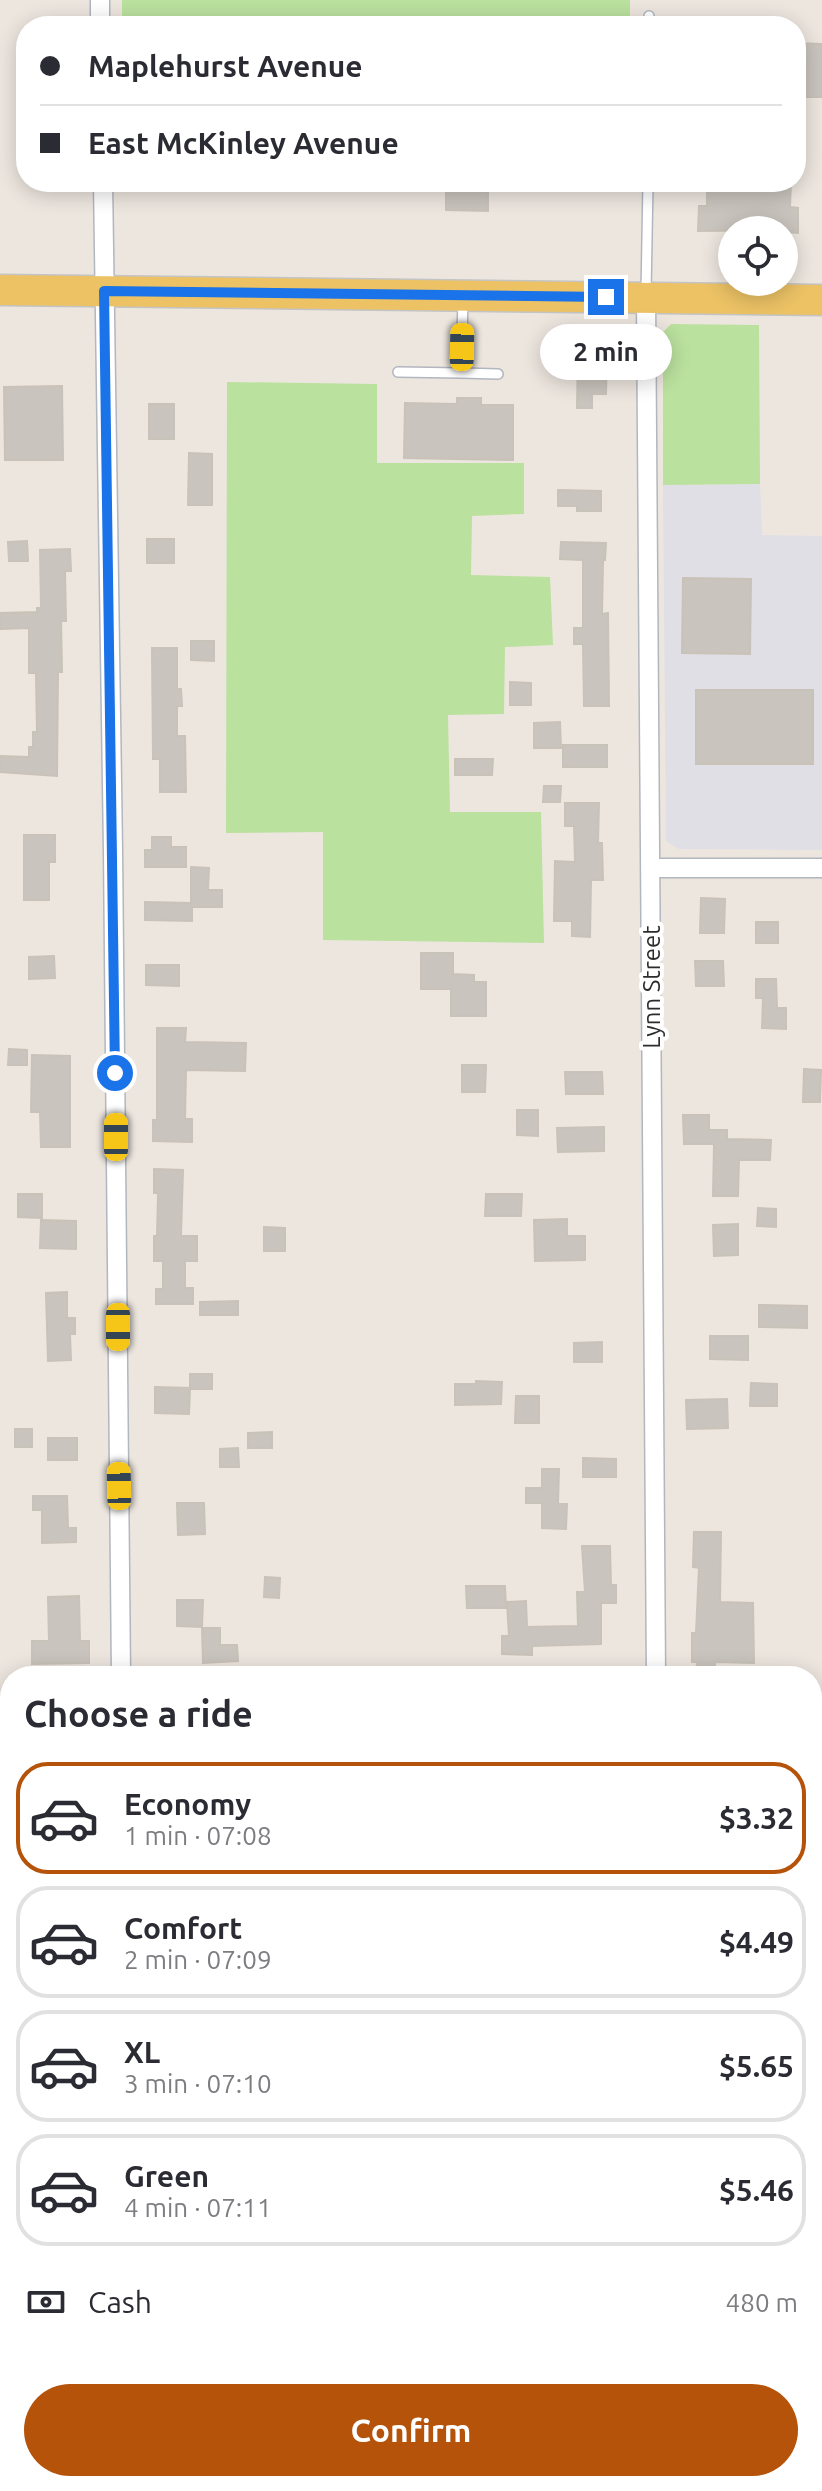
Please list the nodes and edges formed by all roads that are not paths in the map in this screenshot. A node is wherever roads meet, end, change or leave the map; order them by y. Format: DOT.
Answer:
graph roads {
  1 [pos="103,192"];
  2 [pos="648,192"];
  3 [pos="0,290"];
  4 [pos="104,291"];
  5 [pos="463,296"];
  6 [pos="646,297"];
  7 [pos="822,300"];
  8 [pos="398,372"];
  9 [pos="461,373"];
  10 [pos="498,374"];
  11 [pos="650,868"];
  12 [pos="822,868"];
  13 [pos="121,1666"];
  14 [pos="656,1666"];
  1 -- 4 [label="street"];
  2 -- 6 [label="lane"];
  3 -- 4 [label="main road"];
  4 -- 5 [label="main road"];
  4 -- 13 [label="street"];
  5 -- 6 [label="main road"];
  5 -- 9 [label="lane"];
  6 -- 7 [label="main road"];
  6 -- 11 [label="street, Lynn Street"];
  8 -- 9 [label="lane"];
  9 -- 10 [label="lane"];
  11 -- 12 [label="street"];
  11 -- 14 [label="street, Lynn Street"];
}
